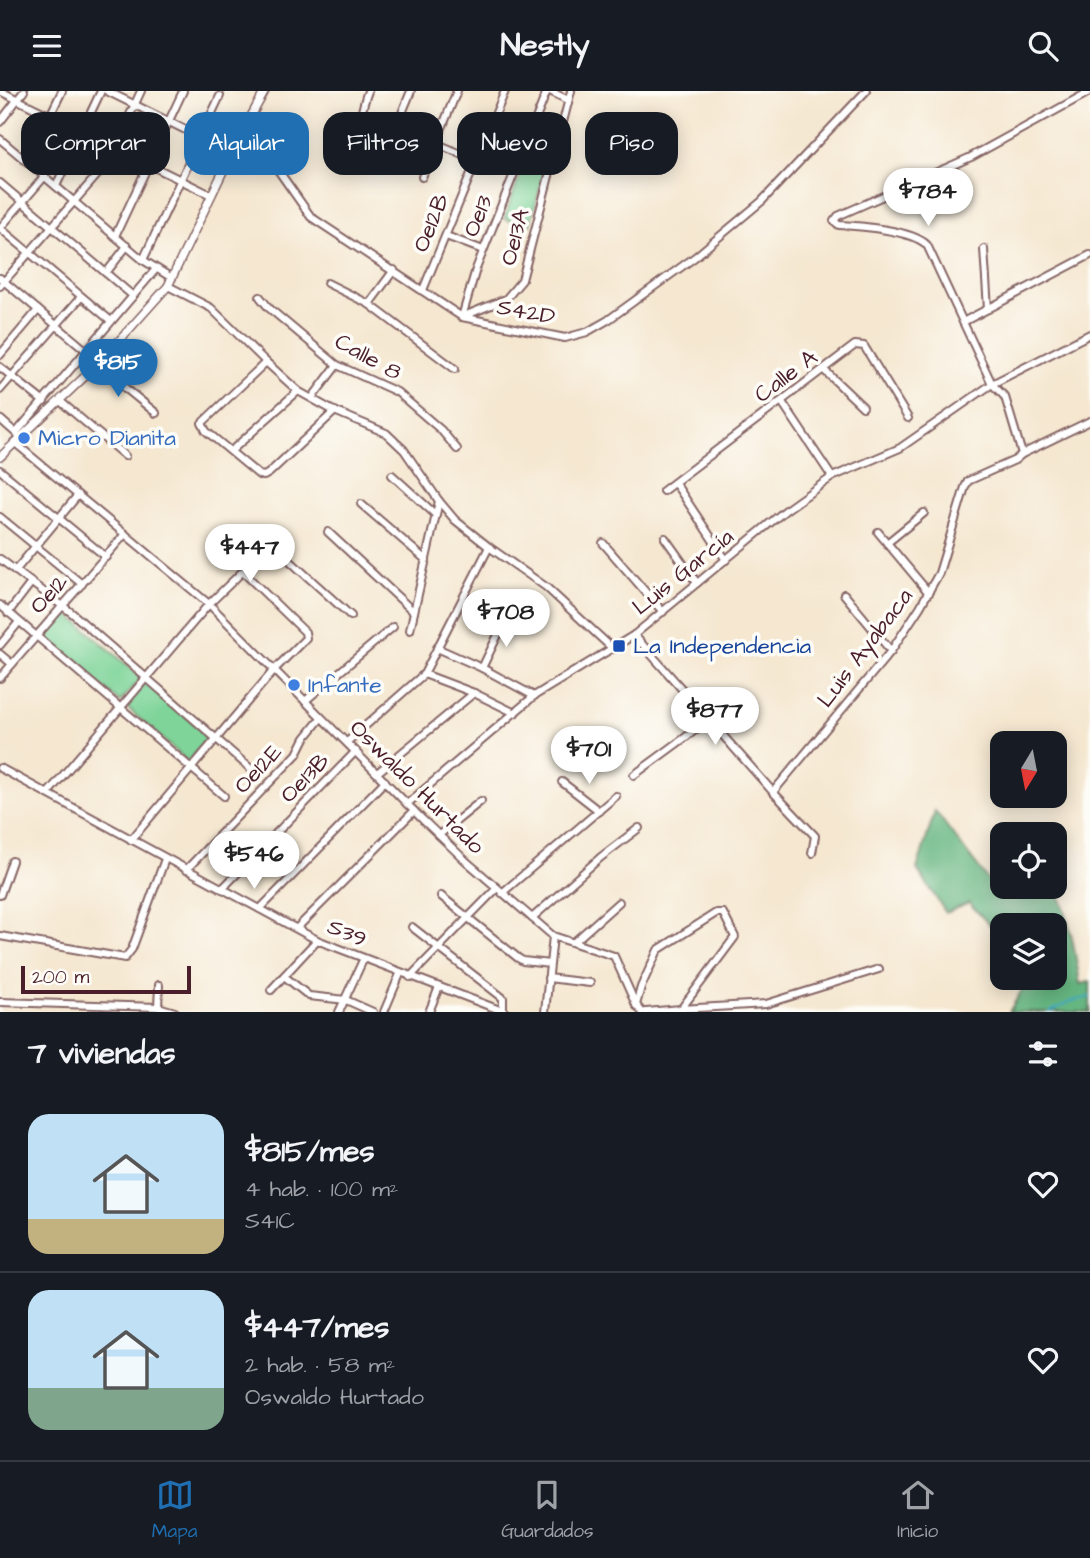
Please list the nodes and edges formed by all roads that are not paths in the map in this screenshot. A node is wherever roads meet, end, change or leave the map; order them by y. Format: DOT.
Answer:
graph roads {
  1 [pos="24,91"];
  2 [pos="62,91"];
  3 [pos="101,91"];
  4 [pos="107,91"];
  5 [pos="141,91"];
  6 [pos="183,91"];
  7 [pos="265,91"];
  8 [pos="368,91"];
  9 [pos="411,91"];
  10 [pos="457,91"];
  11 [pos="505,91"];
  12 [pos="548,91"];
  13 [pos="571,91"];
  14 [pos="866,91"];
  15 [pos="0,92"];
  16 [pos="1089,92"];
  17 [pos="220,96"];
  18 [pos="568,100"];
  19 [pos="17,101"];
  20 [pos="135,105"];
  21 [pos="43,112"];
  22 [pos="52,112"];
  23 [pos="91,112"];
  24 [pos="132,112"];
  25 [pos="151,112"];
  26 [pos="212,112"];
  27 [pos="253,112"];
  28 [pos="361,112"];
  29 [pos="402,112"];
  30 [pos="496,112"];
  31 [pos="170,118"];
  32 [pos="0,122"];
  33 [pos="443,125"];
  34 [pos="0,139"];
  35 [pos="21,156"];
  36 [pos="184,171"];
  37 [pos="170,174"];
  38 [pos="61,175"];
  39 [pos="97,175"];
  40 [pos="143,175"];
  41 [pos="221,175"];
  42 [pos="282,175"];
  43 [pos="469,175"];
  44 [pos="45,176"];
  45 [pos="180,179"];
  46 [pos="0,183"];
  47 [pos="56,186"];
  48 [pos="211,195"];
  49 [pos="22,201"];
  50 [pos="75,202"];
  51 [pos="52,227"];
  52 [pos="0,228"];
  53 [pos="115,236"];
  54 [pos="446,236"];
  55 [pos="127,246"];
  56 [pos="984,249"];
  57 [pos="483,250"];
  58 [pos="29,252"];
  59 [pos="1090,255"];
  60 [pos="143,260"];
  61 [pos="156,269"];
  62 [pos="394,270"];
  63 [pos="106,273"];
  64 [pos="1,282"];
  65 [pos="170,282"];
  66 [pos="327,283"];
  67 [pos="423,290"];
  68 [pos="133,296"];
  69 [pos="81,297"];
  70 [pos="260,297"];
  71 [pos="369,304"];
  72 [pos="988,309"];
  73 [pos="37,310"];
  74 [pos="462,317"];
  75 [pos="111,321"];
  76 [pos="963,322"];
  77 [pos="57,325"];
  78 [pos="1090,334"];
  79 [pos="86,350"];
  80 [pos="0,355"];
  81 [pos="266,362"];
  82 [pos="99,363"];
  83 [pos="337,365"];
  84 [pos="0,367"];
  85 [pos="455,369"];
  86 [pos="824,370"];
  87 [pos="12,377"];
  88 [pos="992,384"];
  89 [pos="0,390"];
  90 [pos="298,391"];
  91 [pos="312,398"];
  92 [pos="60,401"];
  93 [pos="44,402"];
  94 [pos="782,402"];
  95 [pos="863,407"];
  96 [pos="335,411"];
  97 [pos="156,413"];
  98 [pos="908,418"];
  99 [pos="0,419"];
  100 [pos="1090,421"];
  101 [pos="17,437"];
  102 [pos="457,449"];
  103 [pos="231,451"];
  104 [pos="1022,454"];
  105 [pos="125,456"];
  106 [pos="0,457"];
  107 [pos="0,470"];
  108 [pos="392,475"];
  109 [pos="832,477"];
  110 [pos="675,483"];
  111 [pos="663,491"];
  112 [pos="78,495"];
  113 [pos="439,501"];
  114 [pos="362,504"];
  115 [pos="924,513"];
  116 [pos="436,515"];
  117 [pos="0,517"];
  118 [pos="60,518"];
  119 [pos="257,531"];
  120 [pos="328,532"];
  121 [pos="878,532"];
  122 [pos="125,534"];
  123 [pos="665,538"];
  124 [pos="603,543"];
  125 [pos="887,543"];
  126 [pos="271,544"];
  127 [pos="37,545"];
  128 [pos="489,547"];
  129 [pos="106,557"];
  130 [pos="0,559"];
  131 [pos="426,560"];
  132 [pos="726,560"];
  133 [pos="15,571"];
  134 [pos="243,572"];
  135 [pos="31,583"];
  136 [pos="697,583"];
  137 [pos="82,584"];
  138 [pos="929,593"];
  139 [pos="844,594"];
  140 [pos="209,604"];
  141 [pos="0,605"];
  142 [pos="62,606"];
  143 [pos="663,611"];
  144 [pos="414,612"];
  145 [pos="8,613"];
  146 [pos="351,616"];
  147 [pos="506,618"];
  148 [pos="19,622"];
  149 [pos="393,627"];
  150 [pos="410,630"];
  151 [pos="634,635"];
  152 [pos="34,636"];
  153 [pos="0,645"];
  154 [pos="437,648"];
  155 [pos="613,649"];
  156 [pos="891,651"];
  157 [pos="0,654"];
  158 [pos="12,664"];
  159 [pos="482,668"];
  160 [pos="274,670"];
  161 [pos="424,674"];
  162 [pos="0,678"];
  163 [pos="146,678"];
  164 [pos="474,693"];
  165 [pos="534,696"];
  166 [pos="305,701"];
  167 [pos="120,707"];
  168 [pos="515,713"];
  169 [pos="321,718"];
  170 [pos="709,720"];
  171 [pos="217,740"];
  172 [pos="347,742"];
  173 [pos="356,751"];
  174 [pos="0,768"];
  175 [pos="192,768"];
  176 [pos="251,769"];
  177 [pos="377,773"];
  178 [pos="634,775"];
  179 [pos="385,781"];
  180 [pos="562,782"];
  181 [pos="773,792"];
  182 [pos="48,793"];
  183 [pos="224,796"];
  184 [pos="616,796"];
  185 [pos="481,800"];
  186 [pos="407,804"];
  187 [pos="414,811"];
  188 [pos="599,811"];
  189 [pos="639,828"];
  190 [pos="439,835"];
  191 [pos="131,840"];
  192 [pos="813,853"];
  193 [pos="165,859"];
  194 [pos="12,861"];
  195 [pos="187,870"];
  196 [pos="222,889"];
  197 [pos="500,890"];
  198 [pos="0,895"];
  199 [pos="441,897"];
  200 [pos="619,902"];
  201 [pos="260,909"];
  202 [pos="469,918"];
  203 [pos="532,918"];
  204 [pos="412,927"];
  205 [pos="297,928"];
  206 [pos="0,936"];
  207 [pos="553,936"];
  208 [pos="317,940"];
  209 [pos="574,942"];
  210 [pos="439,948"];
  211 [pos="363,960"];
  212 [pos="550,964"];
  213 [pos="879,969"];
  214 [pos="400,974"];
  215 [pos="284,976"];
  216 [pos="410,977"];
  217 [pos="548,978"];
  218 [pos="590,983"];
  219 [pos="159,985"];
  220 [pos="439,987"];
  221 [pos="271,990"];
  222 [pos="346,1000"];
  223 [pos="0,1002"];
  224 [pos="479,1002"];
  225 [pos="27,1003"];
  226 [pos="636,1005"];
  227 [pos="158,1007"];
  228 [pos="681,1009"];
  229 [pos="504,1011"];
  230 [pos="28,1012"];
  231 [pos="175,1012"];
  232 [pos="340,1012"];
  233 [pos="373,1012"];
  234 [pos="384,1012"];
  235 [pos="429,1012"];
  236 [pos="474,1012"];
  237 [pos="545,1012"];
  238 [pos="644,1012"];
  1 -- 19 [label="street"];
  2 -- 22 [label="street"];
  3 -- 23 [label="street"];
  4 -- 20 [label="street"];
  5 -- 20 [label="street"];
  6 -- 31 [label="street"];
  7 -- 27 [label="street"];
  8 -- 28 [label="street"];
  9 -- 29 [label="street"];
  10 -- 33 [label="street"];
  11 -- 30 [label="street, Oe12B"];
  12 -- 18 [label="street"];
  12 -- 57 [label="street, Oe13"];
  13 -- 18 [label="street, Oe13A"];
  14 -- 74 [label="street, S42D"];
  15 -- 19 [label="street"];
  16 -- 76 [label="street"];
  17 -- 26 [label="street"];
  18 -- 74 [label="street, Oe13A"];
  19 -- 21 [label="street"];
  19 -- 32 [label="street"];
  20 -- 24 [label="street"];
  20 -- 25 [label="street"];
  34 -- 35 [label="street"];
  36 -- 45 [label="street"];
  37 -- 45 [label="street"];
  38 -- 47 [label="street"];
  39 -- 50 [label="street"];
  40 -- 53 [label="street"];
  41 -- 48 [label="street"];
  42 -- 62 [label="street, S42D"];
  43 -- 54 [label="street, Oe12B"];
  44 -- 47 [label="street"];
  44 -- 49 [label="street"];
  45 -- 48 [label="street"];
  45 -- 60 [label="street"];
  46 -- 49 [label="street"];
  47 -- 50 [label="street"];
  48 -- 65 [label="street"];
  49 -- 51 [label="street"];
  49 -- 52 [label="street"];
  50 -- 51 [label="street"];
  50 -- 53 [label="street"];
  51 -- 58 [label="street"];
  51 -- 63 [label="street"];
  52 -- 58 [label="street"];
  53 -- 55 [label="street"];
  54 -- 57 [label="street"];
  54 -- 67 [label="street, Oe12B"];
  55 -- 60 [label="street"];
  55 -- 63 [label="street"];
  56 -- 72 [label="street"];
  57 -- 74 [label="street, Oe13"];
  58 -- 64 [label="street"];
  58 -- 69 [label="street"];
  59 -- 72 [label="street"];
  60 -- 61 [label="street"];
  61 -- 65 [label="street"];
  61 -- 68 [label="street"];
  62 -- 67 [label="street, S42D"];
  62 -- 71 [label="street"];
  63 -- 68 [label="street"];
  64 -- 73 [label="street"];
  65 -- 81 [label="street"];
  65 -- 82 [label="street"];
  66 -- 71 [label="street"];
  67 -- 74 [label="street, S42D"];
  68 -- 75 [label="street"];
  69 -- 75 [label="street"];
  69 -- 77 [label="street"];
  70 -- 83 [label="street, Calle 8"];
  71 -- 85 [label="street"];
  72 -- 76 [label="street"];
  73 -- 77 [label="street"];
  73 -- 80 [label="street"];
  75 -- 79 [label="street"];
  76 -- 88 [label="street"];
  77 -- 79 [label="street"];
  77 -- 87 [label="street"];
  78 -- 88 [label="street, Luis García"];
  79 -- 82 [label="street"];
  79 -- 93 [label="street"];
  81 -- 90 [label="street"];
  81 -- 103 [label="street"];
  82 -- 92 [label="street"];
  82 -- 97 [label="street"];
  83 -- 91 [label="street"];
  83 -- 102 [label="street, Calle 8"];
  84 -- 87 [label="street"];
  86 -- 94 [label="street, Calle A"];
  86 -- 95 [label="street"];
  86 -- 98 [label="street, Calle A"];
  87 -- 89 [label="street"];
  87 -- 93 [label="street"];
  88 -- 104 [label="street"];
  88 -- 109 [label="street, Luis García"];
  90 -- 91 [label="street"];
  90 -- 103 [label="street"];
  91 -- 96 [label="street"];
  92 -- 101 [label="street"];
  92 -- 105 [label="street"];
  93 -- 101 [label="street"];
  94 -- 109 [label="street"];
  94 -- 110 [label="street, Calle A"];
  96 -- 103 [label="street"];
  96 -- 113 [label="street"];
  99 -- 101 [label="street, Oswaldo Hurtado"];
  100 -- 104 [label="street, Luis Ayabaca"];
  101 -- 106 [label="street"];
  101 -- 112 [label="street, Oswaldo Hurtado"];
  104 -- 138 [label="street, Luis Ayabaca"];
  107 -- 118 [label="street"];
  108 -- 116 [label="street"];
  109 -- 132 [label="street, Luis García"];
  110 -- 111 [label="street, Calle A"];
  110 -- 132 [label="street"];
  112 -- 118 [label="street"];
  112 -- 122 [label="street, Oswaldo Hurtado"];
  113 -- 116 [label="street"];
  113 -- 128 [label="street"];
  114 -- 131 [label="street"];
  115 -- 125 [label="street"];
  116 -- 131 [label="street"];
  117 -- 127 [label="street"];
  118 -- 127 [label="street"];
  118 -- 129 [label="street"];
  119 -- 126 [label="street"];
  120 -- 144 [label="street"];
  121 -- 125 [label="street"];
  122 -- 129 [label="street, Oe12"];
  122 -- 140 [label="street, Oswaldo Hurtado"];
  123 -- 136 [label="street"];
  124 -- 143 [label="street"];
  125 -- 138 [label="street"];
  126 -- 134 [label="street"];
  126 -- 146 [label="street"];
  127 -- 133 [label="street"];
  127 -- 137 [label="street"];
  128 -- 154 [label="street"];
  128 -- 155 [label="street"];
  129 -- 137 [label="street, Oe12"];
  130 -- 133 [label="street"];
  131 -- 144 [label="street"];
  132 -- 136 [label="street, Luis García"];
  133 -- 135 [label="street"];
  134 -- 140 [label="street"];
  134 -- 160 [label="street"];
  135 -- 142 [label="street"];
  135 -- 145 [label="street"];
  136 -- 143 [label="street, Luis García"];
  137 -- 142 [label="street, Oe12"];
  138 -- 156 [label="street, Luis Ayabaca"];
  139 -- 156 [label="street"];
  140 -- 160 [label="street, Oswaldo Hurtado"];
  140 -- 163 [label="street"];
  141 -- 145 [label="street"];
  142 -- 152 [label="street, Oe12"];
  142 -- 163 [label="street"];
  143 -- 151 [label="street, Luis García"];
  144 -- 150 [label="street"];
  145 -- 148 [label="street"];
  147 -- 159 [label="street"];
  148 -- 152 [label="street"];
  148 -- 153 [label="street"];
  149 -- 166 [label="street"];
  151 -- 155 [label="street, Luis García"];
  151 -- 170 [label="street"];
  152 -- 158 [label="street, Oe12"];
  152 -- 167 [label="street"];
  154 -- 159 [label="street"];
  154 -- 161 [label="street"];
  155 -- 165 [label="street, Luis García"];
  156 -- 181 [label="street, Luis Ayabaca"];
  157 -- 158 [label="street"];
  158 -- 162 [label="street, Oe12"];
  159 -- 165 [label="street"];
  160 -- 166 [label="street, Oswaldo Hurtado"];
  160 -- 171 [label="street"];
  161 -- 164 [label="street"];
  161 -- 172 [label="street, Oe13B"];
  163 -- 167 [label="street"];
  163 -- 171 [label="street"];
  164 -- 168 [label="street"];
  164 -- 177 [label="street"];
  165 -- 168 [label="street, Luis García"];
  166 -- 169 [label="street, Oswaldo Hurtado"];
  167 -- 175 [label="street"];
  167 -- 182 [label="street"];
  168 -- 186 [label="street, Luis García"];
  169 -- 172 [label="street, Oswaldo Hurtado"];
  169 -- 195 [label="street, Oe12E"];
  170 -- 178 [label="street"];
  170 -- 181 [label="street"];
  171 -- 175 [label="street"];
  171 -- 176 [label="street"];
  172 -- 173 [label="street, Oswaldo Hurtado"];
  173 -- 177 [label="street, Oswaldo Hurtado"];
  173 -- 196 [label="street, Oe13B"];
  174 -- 182 [label="street, S39"];
  175 -- 183 [label="street"];
  175 -- 191 [label="street"];
  177 -- 179 [label="street, Oswaldo Hurtado"];
  179 -- 186 [label="street, Oswaldo Hurtado"];
  179 -- 201 [label="street"];
  180 -- 188 [label="street"];
  181 -- 192 [label="street"];
  182 -- 191 [label="street, S39"];
  184 -- 188 [label="street"];
  185 -- 190 [label="street"];
  186 -- 187 [label="street, Oswaldo Hurtado"];
  187 -- 190 [label="street, Oswaldo Hurtado"];
  187 -- 205 [label="street"];
  188 -- 197 [label="street"];
  189 -- 203 [label="street"];
  190 -- 197 [label="street, Oswaldo Hurtado"];
  191 -- 193 [label="street, S39"];
  193 -- 195 [label="street, S39"];
  193 -- 206 [label="street"];
  194 -- 198 [label="street"];
  195 -- 196 [label="street, S39"];
  196 -- 201 [label="street, S39"];
  197 -- 202 [label="street"];
  197 -- 203 [label="street, Oswaldo Hurtado"];
  199 -- 202 [label="street"];
  200 -- 209 [label="street"];
  201 -- 205 [label="street, S39"];
  202 -- 210 [label="street"];
  202 -- 212 [label="street"];
  203 -- 207 [label="street, Oswaldo Hurtado"];
  204 -- 210 [label="street"];
  205 -- 208 [label="street, S39"];
  207 -- 209 [label="street"];
  207 -- 212 [label="street"];
  208 -- 211 [label="street, S39"];
  208 -- 215 [label="street"];
  209 -- 226 [label="street"];
  210 -- 216 [label="street"];
  210 -- 229 [label="street"];
  211 -- 214 [label="street, S39"];
  211 -- 222 [label="street"];
  212 -- 217 [label="street"];
  213 -- 228 [label="street"];
  214 -- 216 [label="street, S39"];
  214 -- 234 [label="street"];
  215 -- 221 [label="street"];
  215 -- 222 [label="street"];
  216 -- 220 [label="street, S39"];
  217 -- 218 [label="street"];
  217 -- 237 [label="street"];
  219 -- 227 [label="street"];
  220 -- 224 [label="street, S39"];
  220 -- 235 [label="street"];
  222 -- 232 [label="street"];
  222 -- 233 [label="street"];
  223 -- 225 [label="street"];
  224 -- 229 [label="street, S39"];
  224 -- 236 [label="street"];
  225 -- 227 [label="street"];
  225 -- 230 [label="street"];
  226 -- 228 [label="street"];
  226 -- 238 [label="street"];
  227 -- 231 [label="street"];
  228 -- 238 [label="street"];
}
